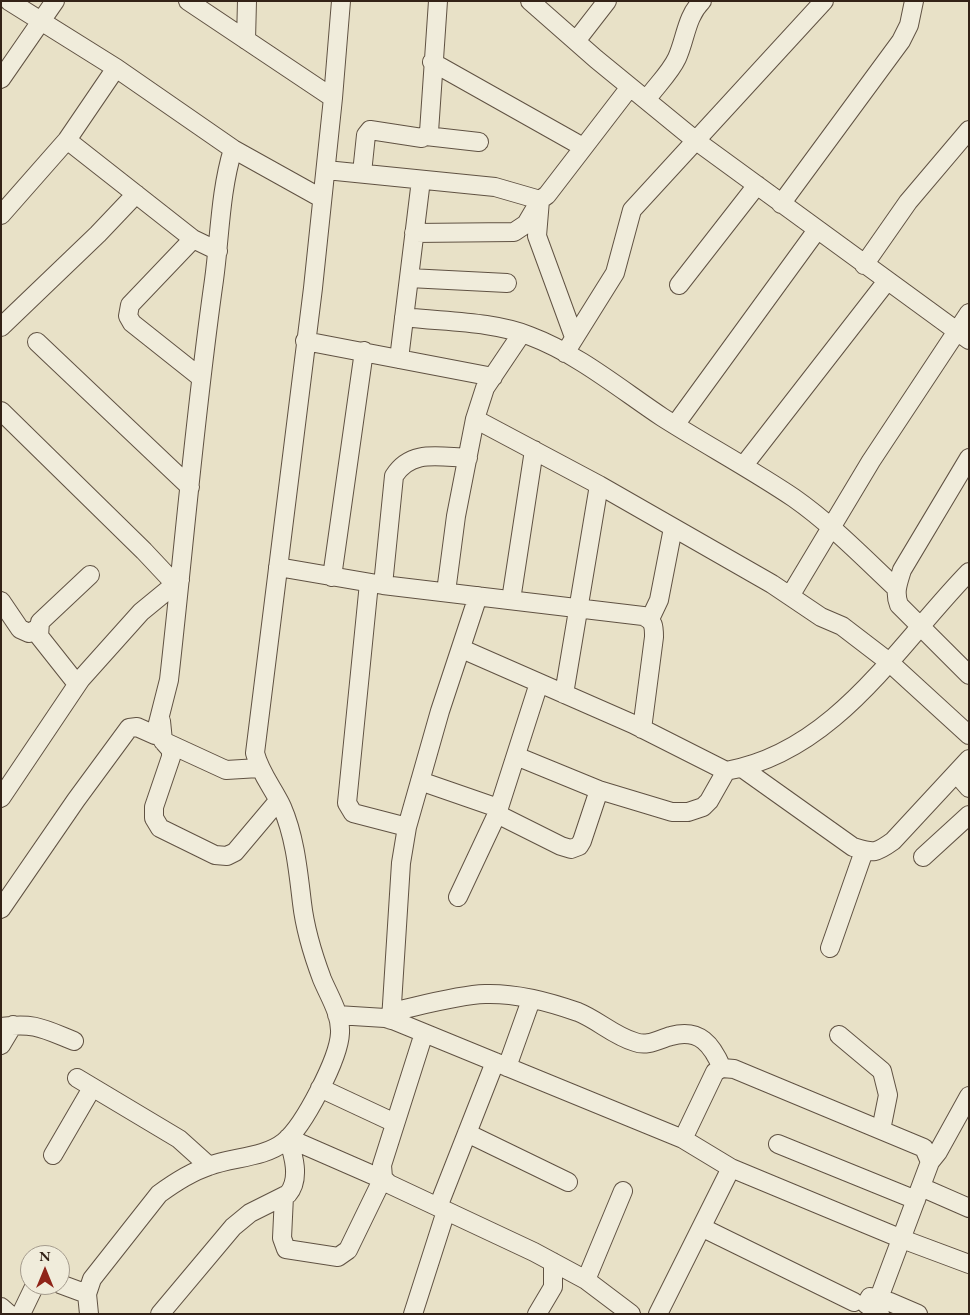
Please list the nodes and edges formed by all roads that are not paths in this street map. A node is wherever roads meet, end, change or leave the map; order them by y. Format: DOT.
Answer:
graph roads {
  1 [pos="9,1"];
  2 [pos="55,1"];
  3 [pos="188,1"];
  4 [pos="247,1"];
  5 [pos="341,1"];
  6 [pos="438,1"];
  7 [pos="530,1"];
  8 [pos="607,1"];
  9 [pos="702,1"];
  10 [pos="824,1"];
  11 [pos="914,1"];
  12 [pos="43,22"];
  13 [pos="246,40"];
  14 [pos="576,41"];
  15 [pos="432,62"];
  16 [pos="116,68"];
  17 [pos="1,79"];
  18 [pos="630,87"];
  19 [pos="333,98"];
  20 [pos="647,100"];
  21 [pos="969,130"];
  22 [pos="426,136"];
  23 [pos="67,140"];
  24 [pos="695,140"];
  25 [pos="479,142"];
  26 [pos="583,147"];
  27 [pos="232,149"];
  28 [pos="326,170"];
  29 [pos="362,173"];
  30 [pos="421,180"];
  31 [pos="757,186"];
  32 [pos="136,194"];
  33 [pos="321,198"];
  34 [pos="540,200"];
  35 [pos="781,204"];
  36 [pos="1,215"];
  37 [pos="817,230"];
  38 [pos="414,233"];
  39 [pos="193,239"];
  40 [pos="218,251"];
  41 [pos="864,265"];
  42 [pos="409,278"];
  43 [pos="887,281"];
  44 [pos="508,283"];
  45 [pos="679,285"];
  46 [pos="969,313"];
  47 [pos="404,317"];
  48 [pos="1,326"];
  49 [pos="522,333"];
  50 [pos="574,337"];
  51 [pos="963,337"];
  52 [pos="305,341"];
  53 [pos="37,342"];
  54 [pos="364,351"];
  55 [pos="565,353"];
  56 [pos="398,359"];
  57 [pos="200,377"];
  58 [pos="493,377"];
  59 [pos="1,411"];
  60 [pos="475,419"];
  61 [pos="675,425"];
  62 [pos="534,450"];
  63 [pos="468,458"];
  64 [pos="969,458"];
  65 [pos="744,465"];
  66 [pos="599,485"];
  67 [pos="190,487"];
  68 [pos="832,527"];
  69 [pos="673,528"];
  70 [pos="278,567"];
  71 [pos="969,572"];
  72 [pos="90,575"];
  73 [pos="332,576"];
  74 [pos="177,582"];
  75 [pos="376,584"];
  76 [pos="896,588"];
  77 [pos="446,592"];
  78 [pos="478,596"];
  79 [pos="790,596"];
  80 [pos="511,600"];
  81 [pos="1,601"];
  82 [pos="578,608"];
  83 [pos="650,619"];
  84 [pos="38,628"];
  85 [pos="921,628"];
  86 [pos="462,649"];
  87 [pos="890,662"];
  88 [pos="969,674"];
  89 [pos="539,683"];
  90 [pos="78,684"];
  91 [pos="564,694"];
  92 [pos="161,718"];
  93 [pos="642,728"];
  94 [pos="969,735"];
  95 [pos="163,741"];
  96 [pos="516,756"];
  97 [pos="969,759"];
  98 [pos="259,768"];
  99 [pos="734,770"];
  100 [pos="956,773"];
  101 [pos="420,781"];
  102 [pos="969,788"];
  103 [pos="599,790"];
  104 [pos="1,798"];
  105 [pos="278,801"];
  106 [pos="497,811"];
  107 [pos="969,815"];
  108 [pos="407,827"];
  109 [pos="864,850"];
  110 [pos="923,857"];
  111 [pos="458,897"];
  112 [pos="1,908"];
  113 [pos="830,948"];
  114 [pos="531,1000"];
  115 [pos="337,1015"];
  116 [pos="391,1016"];
  117 [pos="7,1026"];
  118 [pos="424,1033"];
  119 [pos="839,1035"];
  120 [pos="74,1041"];
  121 [pos="1,1044"];
  122 [pos="501,1065"];
  123 [pos="722,1068"];
  124 [pos="76,1078"];
  125 [pos="92,1088"];
  126 [pos="320,1088"];
  127 [pos="969,1096"];
  128 [pos="395,1122"];
  129 [pos="881,1130"];
  130 [pos="467,1133"];
  131 [pos="288,1138"];
  132 [pos="683,1139"];
  133 [pos="778,1144"];
  134 [pos="53,1155"];
  135 [pos="930,1162"];
  136 [pos="208,1166"];
  137 [pos="731,1168"];
  138 [pos="383,1178"];
  139 [pos="568,1182"];
  140 [pos="623,1191"];
  141 [pos="918,1194"];
  142 [pos="284,1196"];
  143 [pos="969,1208"];
  144 [pos="442,1209"];
  145 [pos="702,1228"];
  146 [pos="902,1239"];
  147 [pos="553,1262"];
  148 [pos="969,1264"];
  149 [pos="586,1280"];
  150 [pos="70,1288"];
  151 [pos="87,1294"];
  152 [pos="30,1295"];
  153 [pos="868,1306"];
  154 [pos="1,1307"];
  155 [pos="9,1314"];
  156 [pos="21,1314"];
  157 [pos="89,1314"];
  158 [pos="160,1314"];
  159 [pos="414,1314"];
  160 [pos="536,1314"];
  161 [pos="632,1314"];
  162 [pos="658,1314"];
  163 [pos="918,1314"];
  1 -- 12 [label="street"];
  2 -- 12 [label="street"];
  3 -- 13 [label="street"];
  4 -- 13 [label="street"];
  5 -- 19 [label="street"];
  6 -- 15 [label="street"];
  7 -- 14 [label="street"];
  8 -- 14 [label="street"];
  9 -- 20 [label="street"];
  10 -- 24 [label="street"];
  11 -- 35 [label="street"];
  12 -- 16 [label="street"];
  12 -- 17 [label="street"];
  13 -- 19 [label="street"];
  14 -- 18 [label="street"];
  15 -- 22 [label="street"];
  15 -- 26 [label="street"];
  16 -- 23 [label="street"];
  16 -- 27 [label="street"];
  18 -- 20 [label="street"];
  18 -- 26 [label="street"];
  19 -- 28 [label="street"];
  20 -- 24 [label="street"];
  21 -- 41 [label="street"];
  22 -- 25 [label="street"];
  22 -- 29 [label="street"];
  23 -- 32 [label="street"];
  23 -- 36 [label="street"];
  24 -- 31 [label="street"];
  24 -- 50 [label="street"];
  26 -- 34 [label="street"];
  27 -- 33 [label="street"];
  27 -- 40 [label="street"];
  28 -- 29 [label="street"];
  28 -- 33 [label="street"];
  29 -- 30 [label="street"];
  30 -- 34 [label="street"];
  30 -- 38 [label="street"];
  31 -- 35 [label="street"];
  31 -- 45 [label="street"];
  32 -- 39 [label="street"];
  32 -- 48 [label="street"];
  33 -- 52 [label="street"];
  34 -- 38 [label="street"];
  34 -- 50 [label="street"];
  35 -- 37 [label="street"];
  37 -- 41 [label="street"];
  37 -- 61 [label="street"];
  38 -- 42 [label="street"];
  39 -- 40 [label="street"];
  39 -- 57 [label="street"];
  40 -- 57 [label="street"];
  41 -- 43 [label="street"];
  42 -- 44 [label="street"];
  42 -- 47 [label="street"];
  43 -- 51 [label="street"];
  43 -- 65 [label="street"];
  46 -- 51 [label="street"];
  47 -- 49 [label="street"];
  47 -- 56 [label="street"];
  49 -- 55 [label="street"];
  49 -- 58 [label="street"];
  50 -- 55 [label="street"];
  51 -- 68 [label="street"];
  52 -- 54 [label="street"];
  52 -- 70 [label="street"];
  53 -- 67 [label="street"];
  54 -- 56 [label="street"];
  54 -- 73 [label="street"];
  55 -- 61 [label="street"];
  56 -- 58 [label="street"];
  57 -- 67 [label="street"];
  58 -- 60 [label="street"];
  59 -- 74 [label="street"];
  60 -- 62 [label="street"];
  60 -- 63 [label="street"];
  61 -- 65 [label="street"];
  62 -- 66 [label="street"];
  62 -- 80 [label="street"];
  63 -- 75 [label="street"];
  63 -- 77 [label="street"];
  64 -- 76 [label="street"];
  65 -- 68 [label="street"];
  66 -- 69 [label="street"];
  66 -- 82 [label="street"];
  67 -- 74 [label="street"];
  68 -- 76 [label="street"];
  68 -- 79 [label="street"];
  69 -- 79 [label="street"];
  69 -- 83 [label="street"];
  70 -- 73 [label="street"];
  70 -- 98 [label="street"];
  71 -- 85 [label="street"];
  72 -- 84 [label="street"];
  73 -- 75 [label="street"];
  74 -- 90 [label="street"];
  74 -- 92 [label="street"];
  75 -- 77 [label="street"];
  75 -- 108 [label="street"];
  76 -- 85 [label="street"];
  77 -- 78 [label="street"];
  78 -- 80 [label="street"];
  78 -- 86 [label="street"];
  79 -- 87 [label="street"];
  80 -- 82 [label="street"];
  81 -- 84 [label="street"];
  82 -- 83 [label="street"];
  82 -- 91 [label="street"];
  83 -- 93 [label="street"];
  84 -- 90 [label="street"];
  85 -- 87 [label="street"];
  85 -- 88 [label="street"];
  86 -- 89 [label="street"];
  86 -- 101 [label="street"];
  87 -- 94 [label="street"];
  87 -- 99 [label="street"];
  89 -- 91 [label="street"];
  89 -- 96 [label="street"];
  90 -- 104 [label="street"];
  91 -- 93 [label="street"];
  92 -- 95 [label="street"];
  92 -- 112 [label="street"];
  93 -- 99 [label="street"];
  95 -- 98 [label="street"];
  95 -- 105 [label="street"];
  96 -- 103 [label="street"];
  96 -- 106 [label="street"];
  97 -- 100 [label="street"];
  98 -- 105 [label="street"];
  99 -- 103 [label="street"];
  99 -- 109 [label="street"];
  100 -- 102 [label="street"];
  100 -- 109 [label="street"];
  101 -- 106 [label="street"];
  101 -- 108 [label="street"];
  103 -- 106 [label="street"];
  105 -- 115 [label="street"];
  106 -- 111 [label="street"];
  107 -- 110 [label="street"];
  108 -- 116 [label="street"];
  109 -- 113 [label="street"];
  114 -- 116 [label="street"];
  114 -- 122 [label="street"];
  114 -- 123 [label="street"];
  115 -- 116 [label="street"];
  115 -- 126 [label="street"];
  116 -- 118 [label="street"];
  117 -- 120 [label="street"];
  117 -- 121 [label="street"];
  118 -- 122 [label="street"];
  118 -- 128 [label="street"];
  119 -- 129 [label="street"];
  122 -- 130 [label="street"];
  122 -- 132 [label="street"];
  123 -- 129 [label="street"];
  123 -- 132 [label="street"];
  124 -- 125 [label="street"];
  125 -- 134 [label="street"];
  125 -- 136 [label="street"];
  126 -- 128 [label="street"];
  126 -- 131 [label="street"];
  127 -- 135 [label="street"];
  128 -- 138 [label="street"];
  129 -- 135 [label="street"];
  130 -- 139 [label="street"];
  130 -- 144 [label="street"];
  131 -- 136 [label="street"];
  131 -- 138 [label="street"];
  131 -- 142 [label="street"];
  132 -- 137 [label="street"];
  133 -- 141 [label="street"];
  135 -- 141 [label="street"];
  136 -- 151 [label="street"];
  137 -- 145 [label="street"];
  137 -- 146 [label="street"];
  138 -- 142 [label="street"];
  138 -- 144 [label="street"];
  140 -- 149 [label="street"];
  141 -- 143 [label="street"];
  141 -- 146 [label="street"];
  142 -- 158 [label="street"];
  144 -- 147 [label="street"];
  144 -- 159 [label="street"];
  145 -- 153 [label="street"];
  145 -- 162 [label="street"];
  146 -- 148 [label="street"];
  146 -- 153 [label="street"];
  147 -- 149 [label="street"];
  147 -- 160 [label="street"];
  149 -- 161 [label="street"];
  150 -- 151 [label="street"];
  151 -- 157 [label="street"];
  152 -- 156 [label="street"];
  153 -- 163 [label="street"];
  154 -- 155 [label="street"];
}
